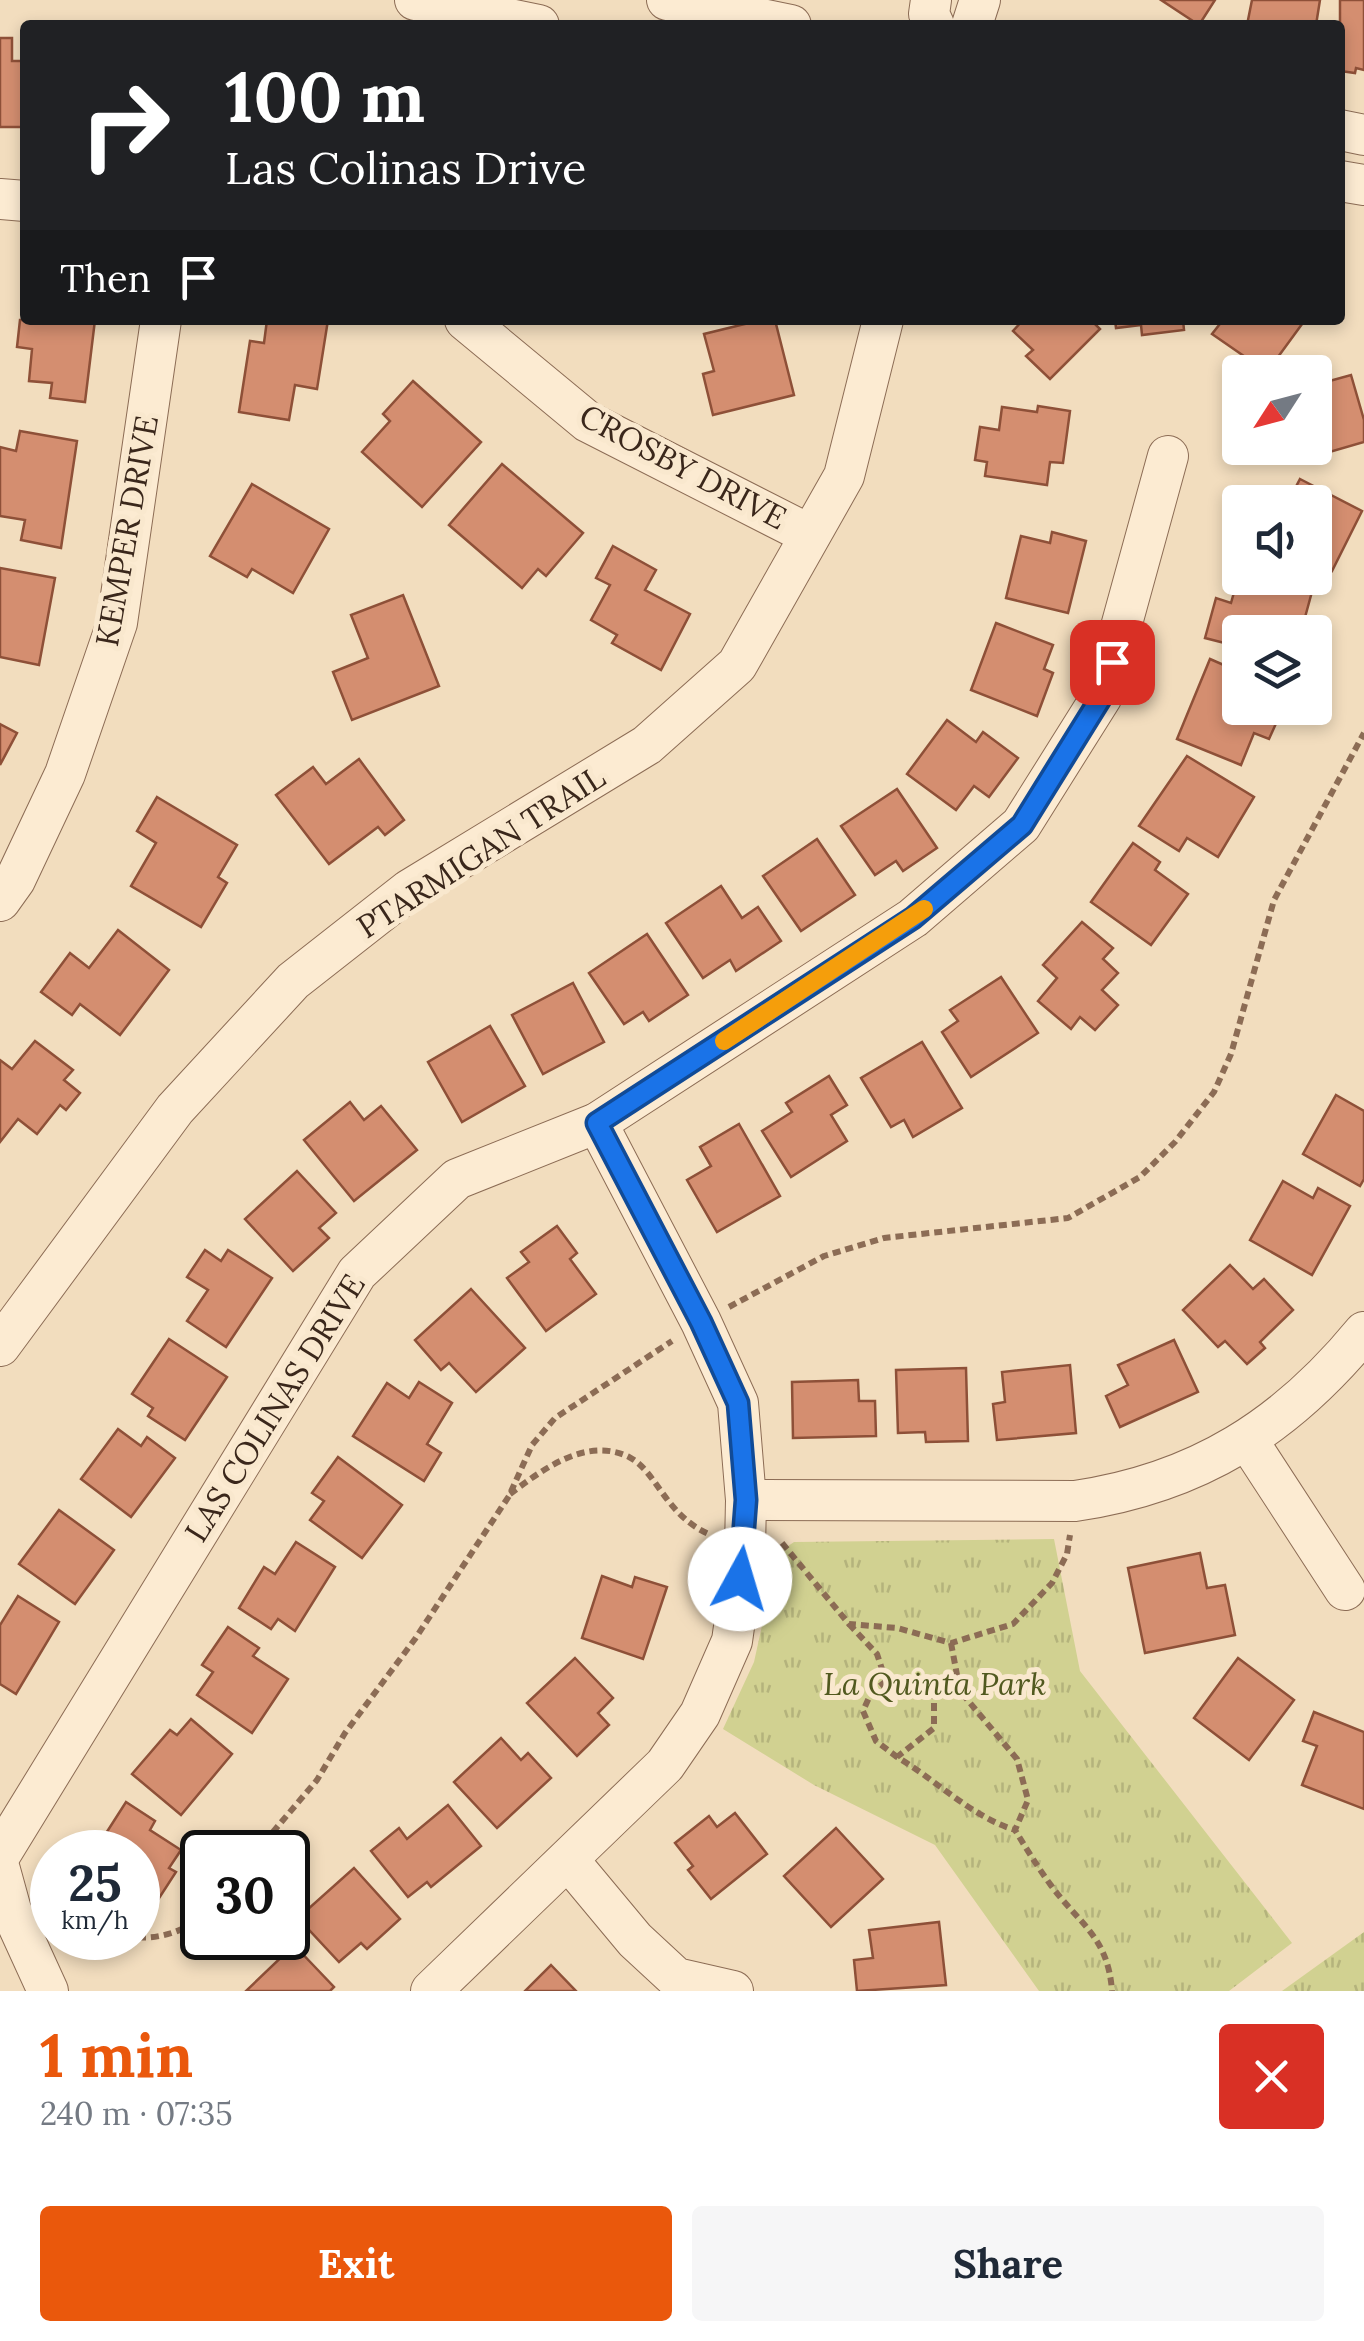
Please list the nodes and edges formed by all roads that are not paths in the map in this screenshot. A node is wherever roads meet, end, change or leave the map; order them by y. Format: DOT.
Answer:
graph roads {
  1 [pos="415,0"];
  2 [pos="667,0"];
  3 [pos="513,20"];
  4 [pos="765,20"];
  5 [pos="161,325"];
  6 [pos="471,325"];
  7 [pos="883,325"];
  8 [pos="1168,456"];
  9 [pos="810,535"];
  10 [pos="0,901"];
  11 [pos="597,1123"];
  12 [pos="1364,1332"];
  13 [pos="0,1346"];
  14 [pos="1248,1441"];
  15 [pos="746,1500"];
  16 [pos="1345,1590"];
  17 [pos="0,1855"];
  18 [pos="570,1862"];
  19 [pos="0,1870"];
  20 [pos="48,1991"];
  21 [pos="431,1991"];
  22 [pos="733,1991"];
  1 -- 3 [label="street"];
  2 -- 4 [label="street"];
  5 -- 10 [label="street, KEMPER DRIVE"];
  6 -- 9 [label="street, CROSBY DRIVE"];
  7 -- 9 [label="street, PTARMIGAN TRAIL"];
  8 -- 11 [label="street, LAS COLINAS DRIVE"];
  9 -- 13 [label="street, PTARMIGAN TRAIL"];
  11 -- 15 [label="street"];
  11 -- 17 [label="street, LAS COLINAS DRIVE"];
  12 -- 14 [label="street"];
  14 -- 15 [label="street"];
  14 -- 16 [label="street"];
  15 -- 18 [label="street"];
  18 -- 21 [label="street"];
  18 -- 22 [label="street"];
  19 -- 20 [label="street"];
}
